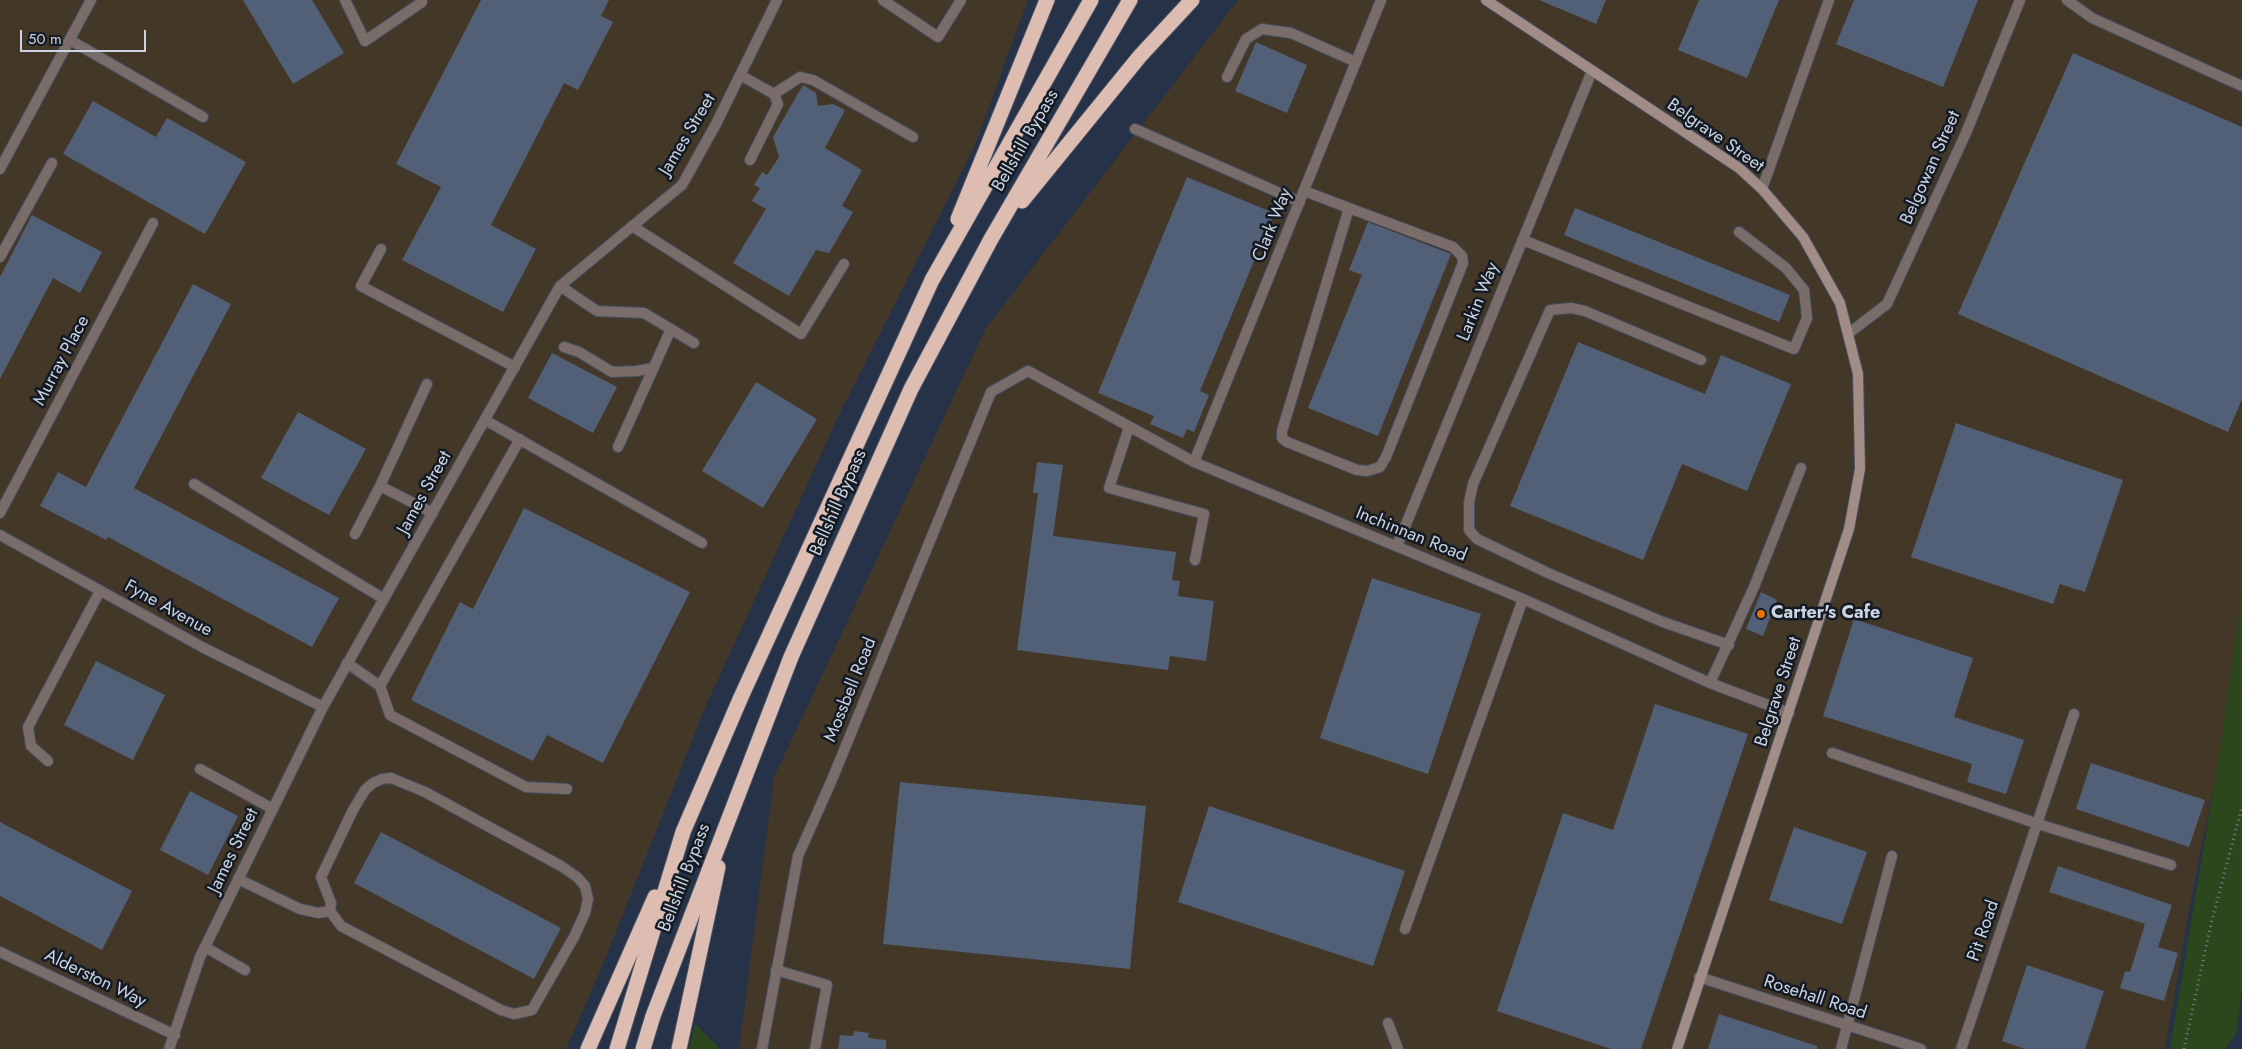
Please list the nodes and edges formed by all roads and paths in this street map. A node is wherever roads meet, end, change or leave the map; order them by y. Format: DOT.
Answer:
graph roads {
  1 [pos="91,0"];
  2 [pos="345,0"];
  3 [pos="777,0"];
  4 [pos="883,0"];
  5 [pos="961,0"];
  6 [pos="1047,0"];
  7 [pos="1091,0"];
  8 [pos="1130,0"];
  9 [pos="1192,0"];
  10 [pos="1381,0"];
  11 [pos="1486,0"];
  12 [pos="1829,0"];
  13 [pos="2020,0"];
  14 [pos="2067,0"];
  15 [pos="422,2"];
  16 [pos="70,40"];
  17 [pos="1356,62"];
  18 [pos="1592,71"];
  19 [pos="740,75"];
  20 [pos="1227,77"];
  21 [pos="2242,86"];
  22 [pos="774,94"];
  23 [pos="203,117"];
  24 [pos="1135,129"];
  25 [pos="913,137"];
  26 [pos="750,160"];
  27 [pos="52,163"];
  28 [pos="0,169"];
  29 [pos="1762,189"];
  30 [pos="1304,190"];
  31 [pos="1300,202"];
  32 [pos="1349,208"];
  33 [pos="153,223"];
  34 [pos="632,226"];
  35 [pos="1739,232"];
  36 [pos="991,239"];
  37 [pos="1523,240"];
  38 [pos="381,249"];
  39 [pos="0,256"];
  40 [pos="844,264"];
  41 [pos="932,280"];
  42 [pos="560,286"];
  43 [pos="671,329"];
  44 [pos="1850,333"];
  45 [pos="694,343"];
  46 [pos="564,347"];
  47 [pos="1701,360"];
  48 [pos="515,367"];
  49 [pos="654,368"];
  50 [pos="1028,372"];
  51 [pos="427,384"];
  52 [pos="485,420"];
  53 [pos="1130,427"];
  54 [pos="520,440"];
  55 [pos="618,447"];
  56 [pos="1194,462"];
  57 [pos="1801,468"];
  58 [pos="194,484"];
  59 [pos="380,486"];
  60 [pos="0,513"];
  61 [pos="433,513"];
  62 [pos="355,534"];
  63 [pos="0,535"];
  64 [pos="702,543"];
  65 [pos="1397,546"];
  66 [pos="1196,560"];
  67 [pos="100,591"];
  68 [pos="1523,598"];
  69 [pos="384,599"];
  70 [pos="1729,644"];
  71 [pos="348,663"];
  72 [pos="1710,683"];
  73 [pos="380,686"];
  74 [pos="323,707"];
  75 [pos="1789,713"];
  76 [pos="2074,714"];
  77 [pos="1832,753"];
  78 [pos="48,761"];
  79 [pos="200,769"];
  80 [pos="567,789"];
  81 [pos="2242,807"];
  82 [pos="273,809"];
  83 [pos="729,817"];
  84 [pos="2038,824"];
  85 [pos="684,832"];
  86 [pos="1892,856"];
  87 [pos="2171,865"];
  88 [pos="238,879"];
  89 [pos="330,911"];
  90 [pos="1406,929"];
  91 [pos="205,947"];
  92 [pos="0,952"];
  93 [pos="245,970"];
  94 [pos="776,970"];
  95 [pos="1699,977"];
  96 [pos="1388,1023"];
  97 [pos="1847,1027"];
  98 [pos="175,1035"];
  99 [pos="1891,1045"];
  100 [pos="169,1049"];
  101 [pos="588,1049"];
  102 [pos="617,1049"];
  103 [pos="643,1049"];
  104 [pos="679,1049"];
  105 [pos="762,1049"];
  106 [pos="815,1049"];
  107 [pos="1398,1049"];
  108 [pos="1677,1049"];
  109 [pos="1842,1049"];
  110 [pos="1921,1049"];
  111 [pos="1962,1049"];
  112 [pos="2184,1049"];
  1 -- 16 [label="street"];
  2 -- 15 [label="street"];
  3 -- 19 [label="street, James Street"];
  4 -- 5 [label="street"];
  6 -- 41 [label="highway"];
  7 -- 41 [label="highway, Bellshill Bypass"];
  8 -- 36 [label="highway, Bellshill Bypass"];
  9 -- 36 [label="highway"];
  10 -- 17 [label="street, Clark Way"];
  11 -- 18 [label="street, Belgrave Street"];
  12 -- 29 [label="street"];
  13 -- 44 [label="street, Belgowan Street"];
  14 -- 21 [label="street"];
  16 -- 23 [label="street"];
  16 -- 28 [label="street"];
  17 -- 20 [label="street"];
  17 -- 30 [label="street, Clark Way"];
  18 -- 29 [label="street, Belgrave Street"];
  18 -- 37 [label="street, Larkin Way"];
  19 -- 22 [label="street"];
  19 -- 34 [label="street, James Street"];
  22 -- 25 [label="street"];
  22 -- 26 [label="street"];
  24 -- 31 [label="street"];
  27 -- 39 [label="street"];
  29 -- 44 [label="street, Belgrave Street"];
  30 -- 31 [label="street, Clark Way"];
  30 -- 32 [label="street"];
  31 -- 56 [label="street, Clark Way"];
  32 -- 32 [label="street"];
  33 -- 60 [label="street, Murray Place"];
  34 -- 40 [label="street"];
  34 -- 42 [label="street, James Street"];
  35 -- 37 [label="street"];
  36 -- 83 [label="highway, Bellshill Bypass"];
  37 -- 65 [label="street, Larkin Way"];
  38 -- 48 [label="street"];
  41 -- 85 [label="highway, Bellshill Bypass"];
  42 -- 43 [label="street"];
  42 -- 48 [label="street, James Street"];
  43 -- 45 [label="street"];
  43 -- 49 [label="street"];
  44 -- 75 [label="street, Belgrave Street"];
  46 -- 49 [label="street"];
  47 -- 70 [label="street"];
  48 -- 52 [label="street, James Street"];
  49 -- 55 [label="street"];
  50 -- 53 [label="street, Inchinnan Road"];
  50 -- 94 [label="street, Mossbell Road"];
  51 -- 59 [label="street"];
  52 -- 54 [label="street"];
  52 -- 61 [label="street, James Street"];
  53 -- 56 [label="street, Inchinnan Road"];
  53 -- 66 [label="street"];
  54 -- 64 [label="street"];
  54 -- 73 [label="street"];
  56 -- 65 [label="street, Inchinnan Road"];
  57 -- 70 [label="street"];
  58 -- 69 [label="street"];
  59 -- 61 [label="street"];
  59 -- 62 [label="street"];
  61 -- 69 [label="street, James Street"];
  63 -- 67 [label="street, Fyne Avenue"];
  65 -- 68 [label="street, Inchinnan Road"];
  67 -- 74 [label="street, Fyne Avenue"];
  67 -- 78 [label="street"];
  68 -- 72 [label="street, Inchinnan Road"];
  68 -- 90 [label="street"];
  69 -- 71 [label="street, James Street"];
  70 -- 72 [label="street"];
  71 -- 73 [label="street"];
  71 -- 74 [label="street, James Street"];
  72 -- 75 [label="street, Inchinnan Road"];
  73 -- 80 [label="street"];
  74 -- 82 [label="street, James Street"];
  75 -- 95 [label="street, Belgrave Street"];
  76 -- 84 [label="street, Pit Road"];
  77 -- 84 [label="street"];
  79 -- 82 [label="street"];
  81 -- 112 [label="path"];
  82 -- 88 [label="street, James Street"];
  83 -- 103 [label="highway, Bellshill Bypass"];
  83 -- 104 [label="highway"];
  84 -- 87 [label="street"];
  84 -- 111 [label="street, Pit Road"];
  85 -- 101 [label="highway"];
  85 -- 102 [label="highway, Bellshill Bypass"];
  86 -- 97 [label="street"];
  88 -- 89 [label="street"];
  88 -- 91 [label="street, James Street"];
  89 -- 89 [label="street"];
  91 -- 93 [label="street"];
  91 -- 98 [label="street, James Street"];
  92 -- 98 [label="street, Alderston Way"];
  94 -- 105 [label="street, Mossbell Road"];
  94 -- 106 [label="street"];
  95 -- 97 [label="street, Rosehall Road"];
  95 -- 108 [label="street, Belgrave Street"];
  96 -- 107 [label="street"];
  97 -- 99 [label="street, Rosehall Road"];
  97 -- 109 [label="street"];
  98 -- 100 [label="street, James Street"];
  99 -- 110 [label="street, Rosehall Road"];
}
